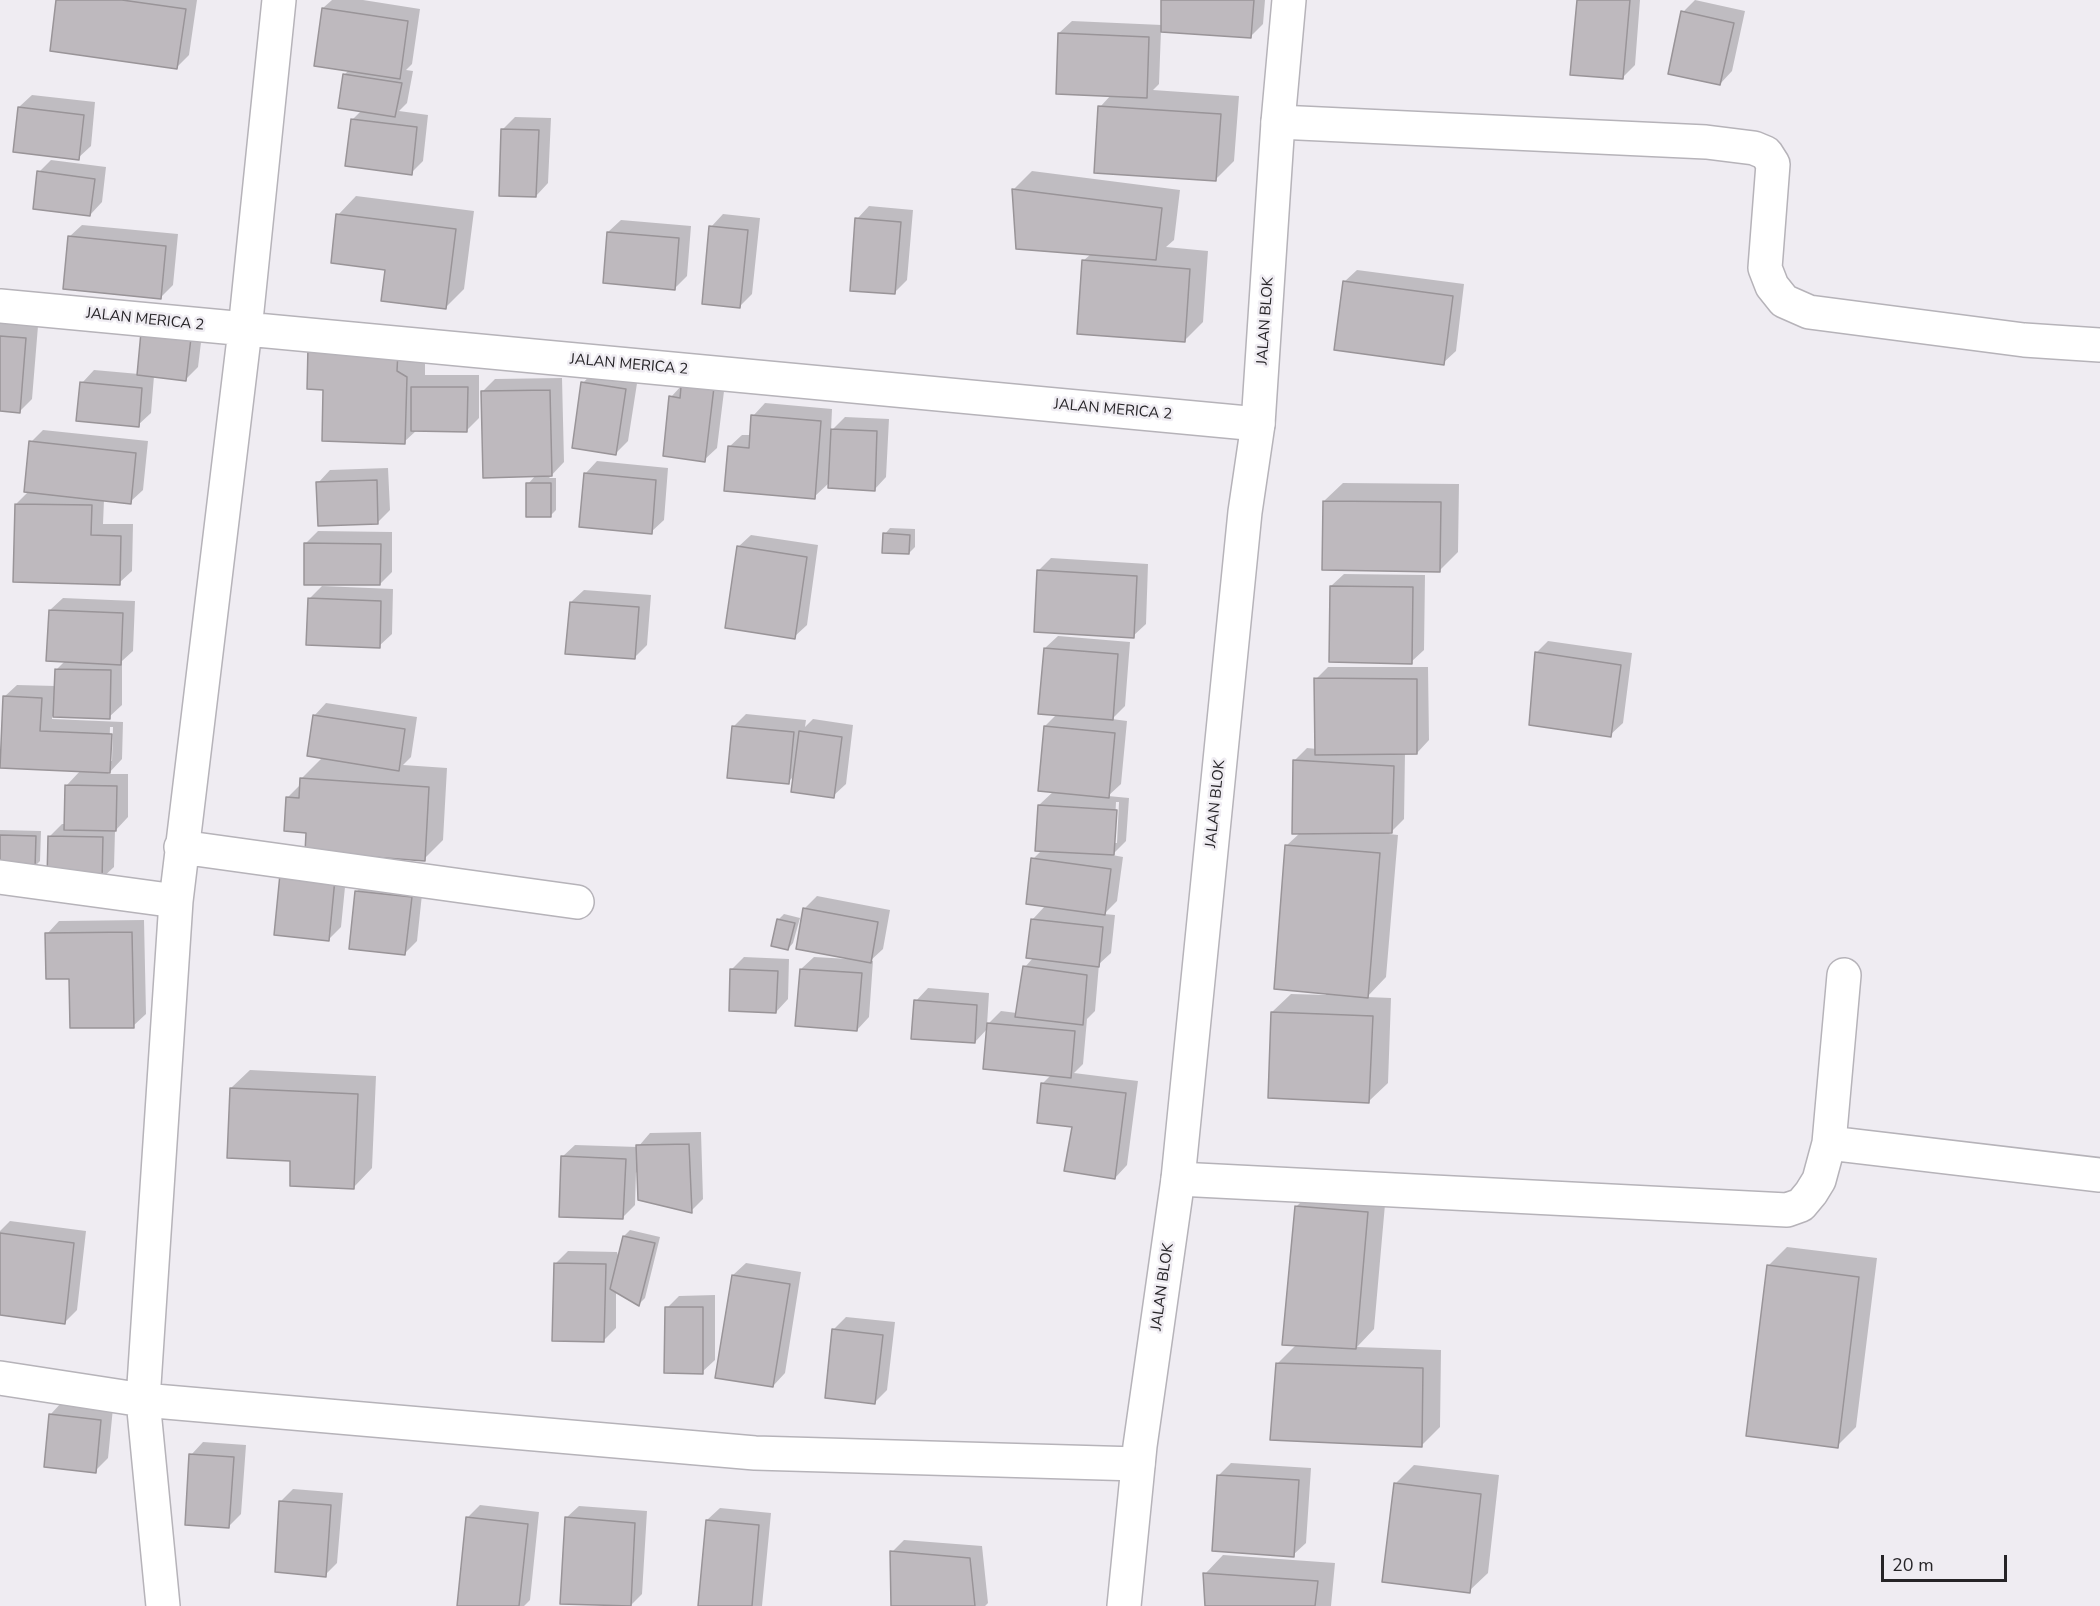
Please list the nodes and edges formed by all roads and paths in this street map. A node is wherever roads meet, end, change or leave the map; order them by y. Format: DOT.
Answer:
graph roads {
  1 [pos="279,0"];
  2 [pos="1289,0"];
  3 [pos="1278,122"];
  4 [pos="0,306"];
  5 [pos="245,330"];
  6 [pos="2100,345"];
  7 [pos="1258,424"];
  8 [pos="181,847"];
  9 [pos="0,877"];
  10 [pos="176,901"];
  11 [pos="577,902"];
  12 [pos="1844,975"];
  13 [pos="1829,1143"];
  14 [pos="2100,1175"];
  15 [pos="1178,1179"];
  16 [pos="0,1378"];
  17 [pos="143,1400"];
  18 [pos="1138,1464"];
  19 [pos="164,1606"];
  20 [pos="1124,1606"];
  1 -- 5 [label="street"];
  2 -- 3 [label="street, JALAN BLOK"];
  3 -- 6 [label="street"];
  3 -- 7 [label="street, JALAN BLOK"];
  4 -- 5 [label="street, JALAN MERICA 2"];
  5 -- 7 [label="street, JALAN MERICA 2"];
  5 -- 8 [label="street"];
  7 -- 15 [label="street, JALAN BLOK"];
  8 -- 10 [label="street"];
  8 -- 11 [label="street"];
  9 -- 10 [label="street"];
  10 -- 17 [label="street"];
  12 -- 13 [label="street"];
  13 -- 14 [label="street"];
  13 -- 15 [label="street"];
  15 -- 18 [label="street, JALAN BLOK"];
  16 -- 17 [label="street"];
  17 -- 18 [label="street"];
  17 -- 19 [label="street"];
  18 -- 20 [label="street, JALAN BLOK"];
}
